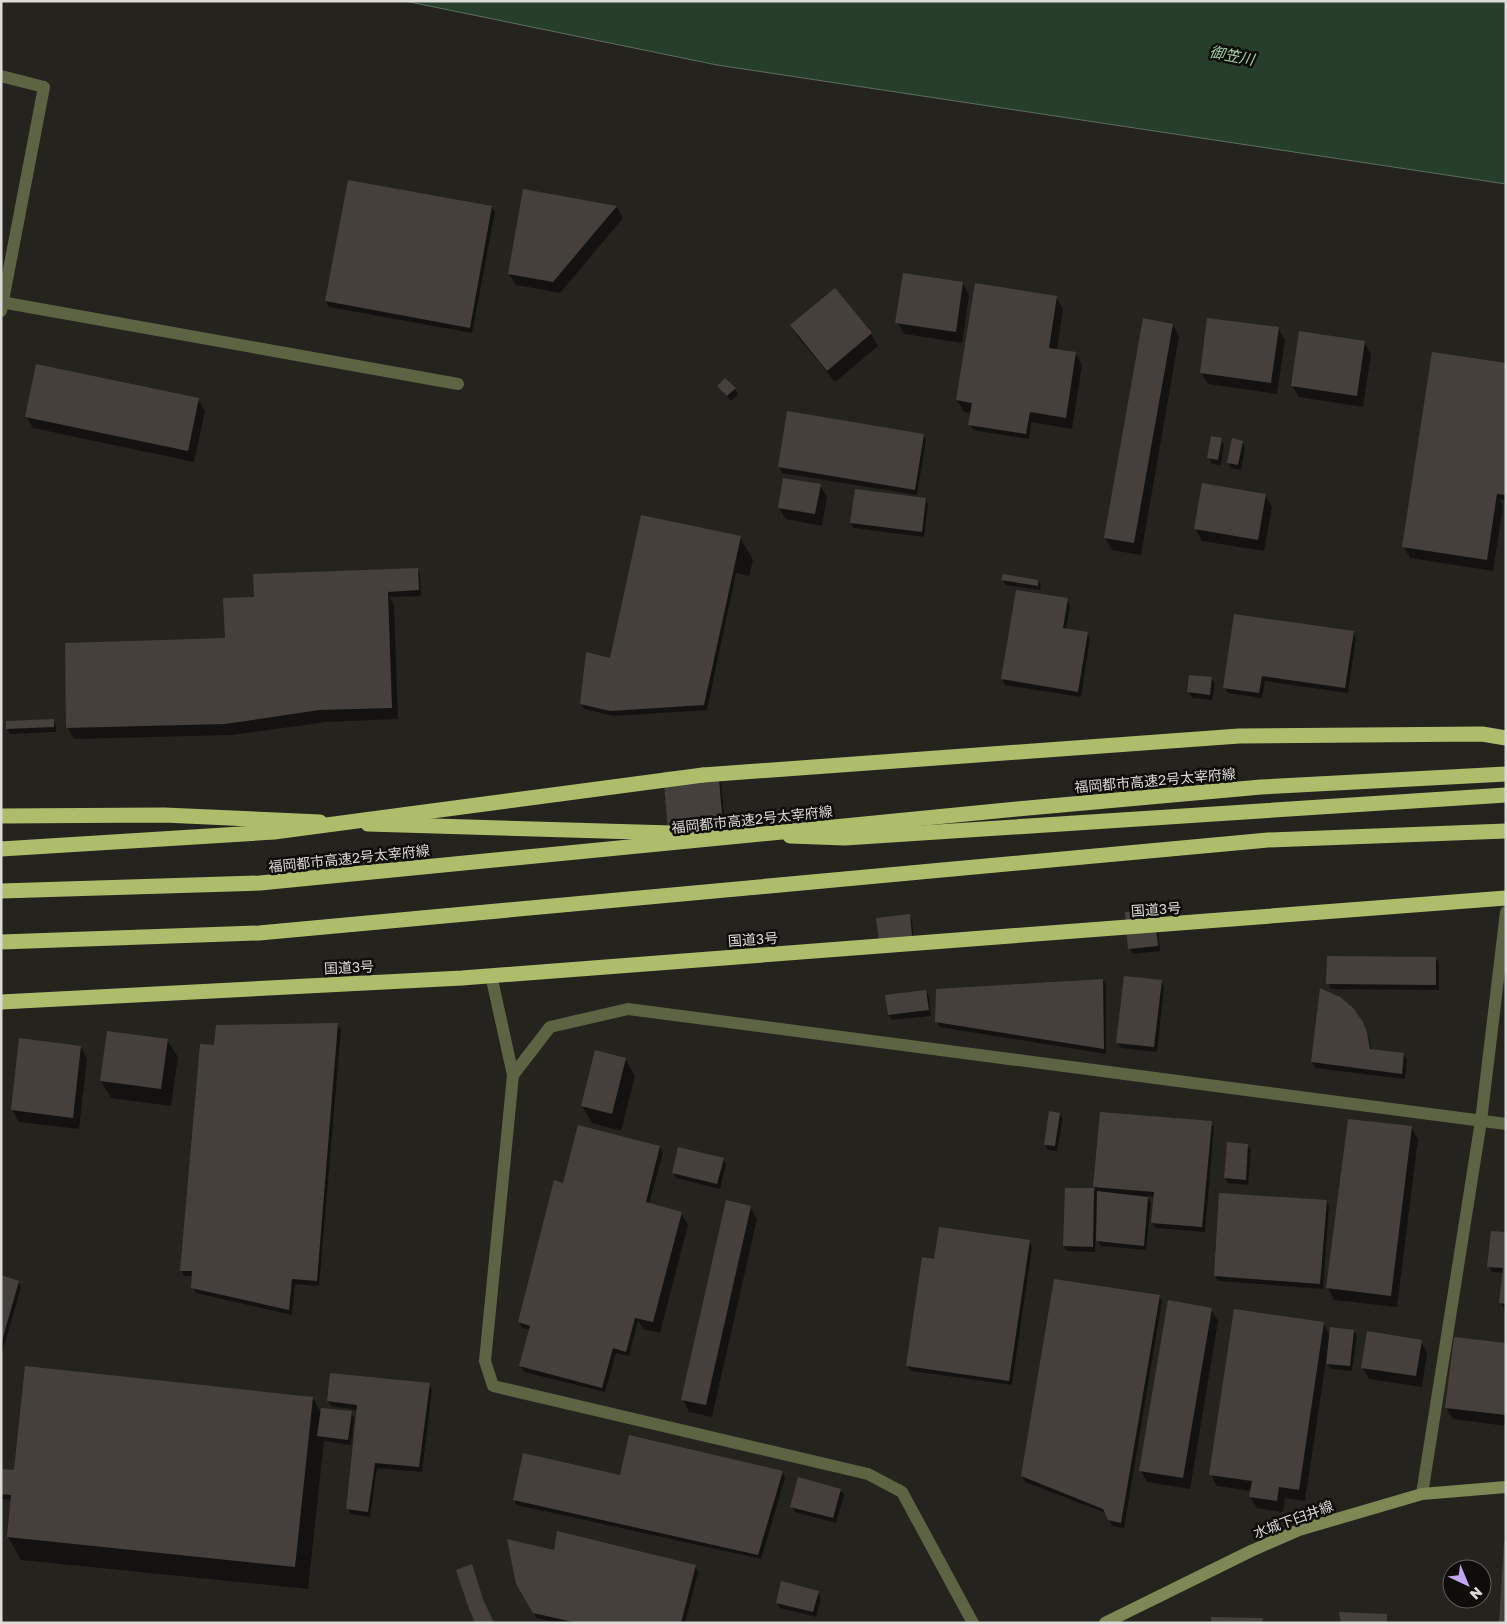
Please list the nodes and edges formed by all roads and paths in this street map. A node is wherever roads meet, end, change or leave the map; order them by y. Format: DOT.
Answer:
graph roads {
  1 [pos="1,76"];
  2 [pos="2,305"];
  3 [pos="458,384"];
  4 [pos="1506,738"];
  5 [pos="1506,774"];
  6 [pos="1506,796"];
  7 [pos="1,816"];
  8 [pos="1506,831"];
  9 [pos="1,849"];
  10 [pos="1,891"];
  11 [pos="1506,898"];
  12 [pos="1506,912"];
  13 [pos="1,942"];
  14 [pos="491,975"];
  15 [pos="1,1002"];
  16 [pos="512,1075"];
  17 [pos="1481,1121"];
  18 [pos="1506,1124"];
  19 [pos="1506,1487"];
  20 [pos="1422,1494"];
  21 [pos="973,1623"];
  22 [pos="1105,1623"];
  1 -- 2 [label="street"];
  2 -- 3 [label="street"];
  4 -- 9 [label="highway, bridge"];
  5 -- 10 [label="highway, 福岡都市高速2号太宰府線, bridge"];
  6 -- 7 [label="highway"];
  8 -- 13 [label="highway"];
  11 -- 14 [label="highway, 国道3号"];
  12 -- 17 [label="street"];
  14 -- 15 [label="highway, 国道3号"];
  14 -- 16 [label="street"];
  16 -- 17 [label="street"];
  16 -- 21 [label="street"];
  17 -- 18 [label="street"];
  17 -- 20 [label="street"];
  19 -- 20 [label="main road, 水城下臼井線"];
  20 -- 22 [label="main road, 水城下臼井線"];
}
